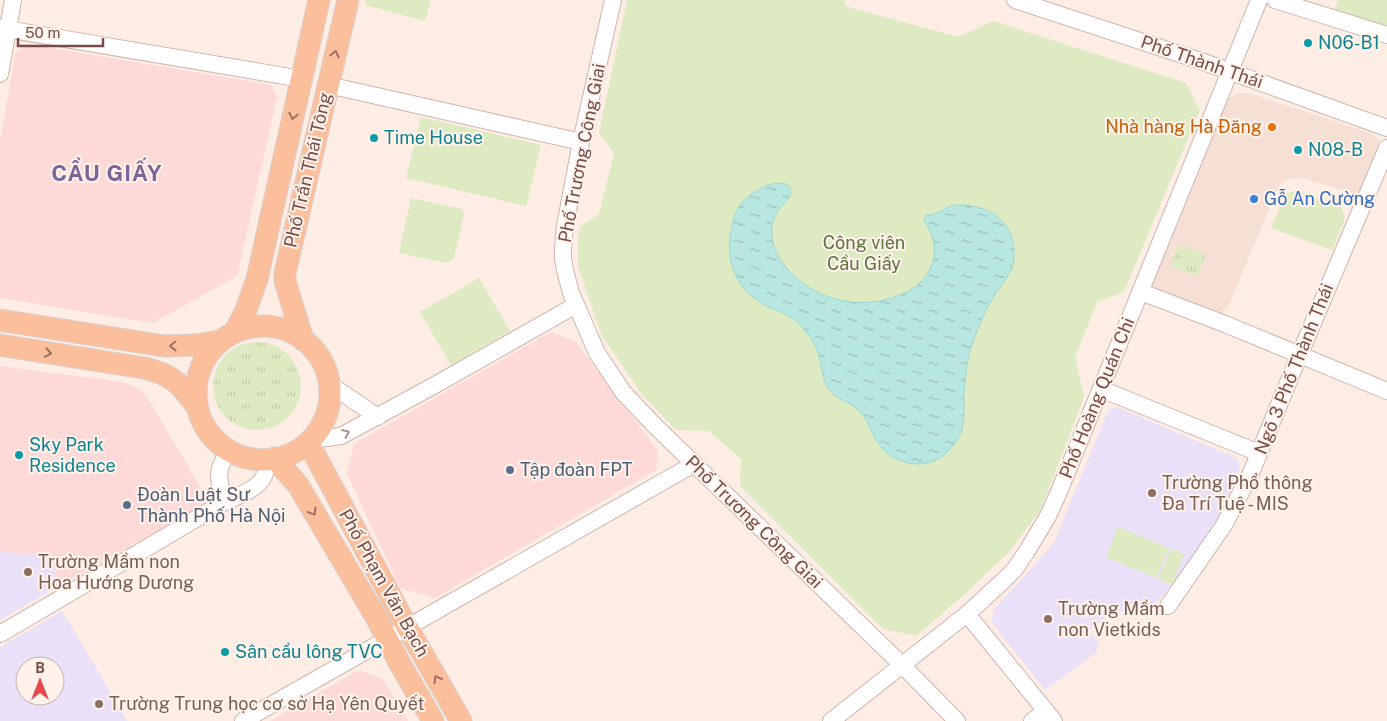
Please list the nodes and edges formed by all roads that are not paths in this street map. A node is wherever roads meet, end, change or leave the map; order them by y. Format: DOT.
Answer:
graph roads {
  1 [pos="13,0"];
  2 [pos="319,0"];
  3 [pos="348,0"];
  4 [pos="613,0"];
  5 [pos="1015,0"];
  6 [pos="1259,0"];
  7 [pos="1275,0"];
  8 [pos="1034,2"];
  9 [pos="4,28"];
  10 [pos="1387,36"];
  11 [pos="1230,72"];
  12 [pos="0,74"];
  13 [pos="302,79"];
  14 [pos="328,85"];
  15 [pos="1387,128"];
  16 [pos="582,142"];
  17 [pos="1387,148"];
  18 [pos="257,279"];
  19 [pos="285,281"];
  20 [pos="1141,292"];
  21 [pos="576,305"];
  22 [pos="0,320"];
  23 [pos="228,336"];
  24 [pos="303,340"];
  25 [pos="0,345"];
  26 [pos="1299,356"];
  27 [pos="329,384"];
  28 [pos="1101,389"];
  29 [pos="1387,391"];
  30 [pos="197,406"];
  31 [pos="378,417"];
  32 [pos="310,442"];
  33 [pos="228,450"];
  34 [pos="1259,453"];
  35 [pos="272,459"];
  36 [pos="694,464"];
  37 [pos="323,471"];
  38 [pos="298,485"];
  39 [pos="223,503"];
  40 [pos="1168,606"];
  41 [pos="967,614"];
  42 [pos="408,627"];
  43 [pos="0,634"];
  44 [pos="387,639"];
  45 [pos="902,665"];
  46 [pos="1050,716"];
  47 [pos="243,721"];
  48 [pos="433,721"];
  49 [pos="461,721"];
  50 [pos="831,721"];
  51 [pos="957,721"];
  52 [pos="1032,721"];
  1 -- 9 [label="street"];
  2 -- 13 [label="main road, Phố Trần Thái Tông"];
  14 -- 3 [label="main road, Phố Trần Thái Tông, one-way"];
  4 -- 16 [label="street, Phố Trương Công Giai"];
  5 -- 8 [label="street, Phố Thành Thái"];
  6 -- 11 [label="street, Phố Hoàng Quán Chi"];
  7 -- 10 [label="street"];
  8 -- 11 [label="street, Phố Thành Thái"];
  9 -- 12 [label="street"];
  9 -- 13 [label="street"];
  11 -- 15 [label="street, Phố Thành Thái"];
  11 -- 20 [label="street, Phố Hoàng Quán Chi"];
  13 -- 18 [label="main road, Phố Trần Thái Tông, one-way"];
  14 -- 16 [label="street"];
  14 -- 19 [label="main road, Phố Trần Thái Tông"];
  16 -- 21 [label="street, Phố Trương Công Giai"];
  17 -- 26 [label="street, Ngõ 3 Phố Thành Thái"];
  18 -- 19 [label="main road"];
  18 -- 23 [label="main road, Phố Trần Thái Tông"];
  19 -- 24 [label="main road, Phố Trần Thái Tông"];
  20 -- 26 [label="street"];
  20 -- 28 [label="street, Phố Hoàng Quán Chi"];
  21 -- 31 [label="street"];
  21 -- 36 [label="street, Phố Trương Công Giai"];
  23 -- 22 [label="main road, one-way"];
  23 -- 24 [label="main road"];
  23 -- 30 [label="main road"];
  24 -- 27 [label="main road"];
  25 -- 30 [label="main road, one-way"];
  26 -- 29 [label="street"];
  26 -- 34 [label="street, Ngõ 3 Phố Thành Thái"];
  27 -- 31 [label="street"];
  27 -- 32 [label="main road"];
  28 -- 34 [label="street"];
  28 -- 41 [label="street, Phố Hoàng Quán Chi"];
  30 -- 33 [label="main road"];
  32 -- 31 [label="street, one-way"];
  32 -- 35 [label="main road"];
  32 -- 37 [label="main road, Phố Phạm Văn Bạch"];
  33 -- 35 [label="main road"];
  33 -- 39 [label="street"];
  34 -- 40 [label="street, Ngõ 3 Phố Thành Thái"];
  35 -- 38 [label="main road, Phố Phạm Văn Bạch"];
  35 -- 39 [label="street"];
  36 -- 42 [label="street"];
  36 -- 45 [label="street, Phố Trương Công Giai"];
  37 -- 38 [label="main road"];
  37 -- 42 [label="main road, Phố Phạm Văn Bạch"];
  38 -- 44 [label="main road, Phố Phạm Văn Bạch, one-way"];
  39 -- 43 [label="street"];
  41 -- 45 [label="street, Phố Hoàng Quán Chi"];
  41 -- 46 [label="street"];
  42 -- 44 [label="street"];
  49 -- 42 [label="main road, Phố Phạm Văn Bạch, one-way"];
  44 -- 47 [label="street"];
  44 -- 48 [label="main road, Phố Phạm Văn Bạch"];
  45 -- 50 [label="street, Phố Hoàng Quán Chi"];
  45 -- 51 [label="street, Phố Trương Công Giai"];
  46 -- 52 [label="street"];
}
